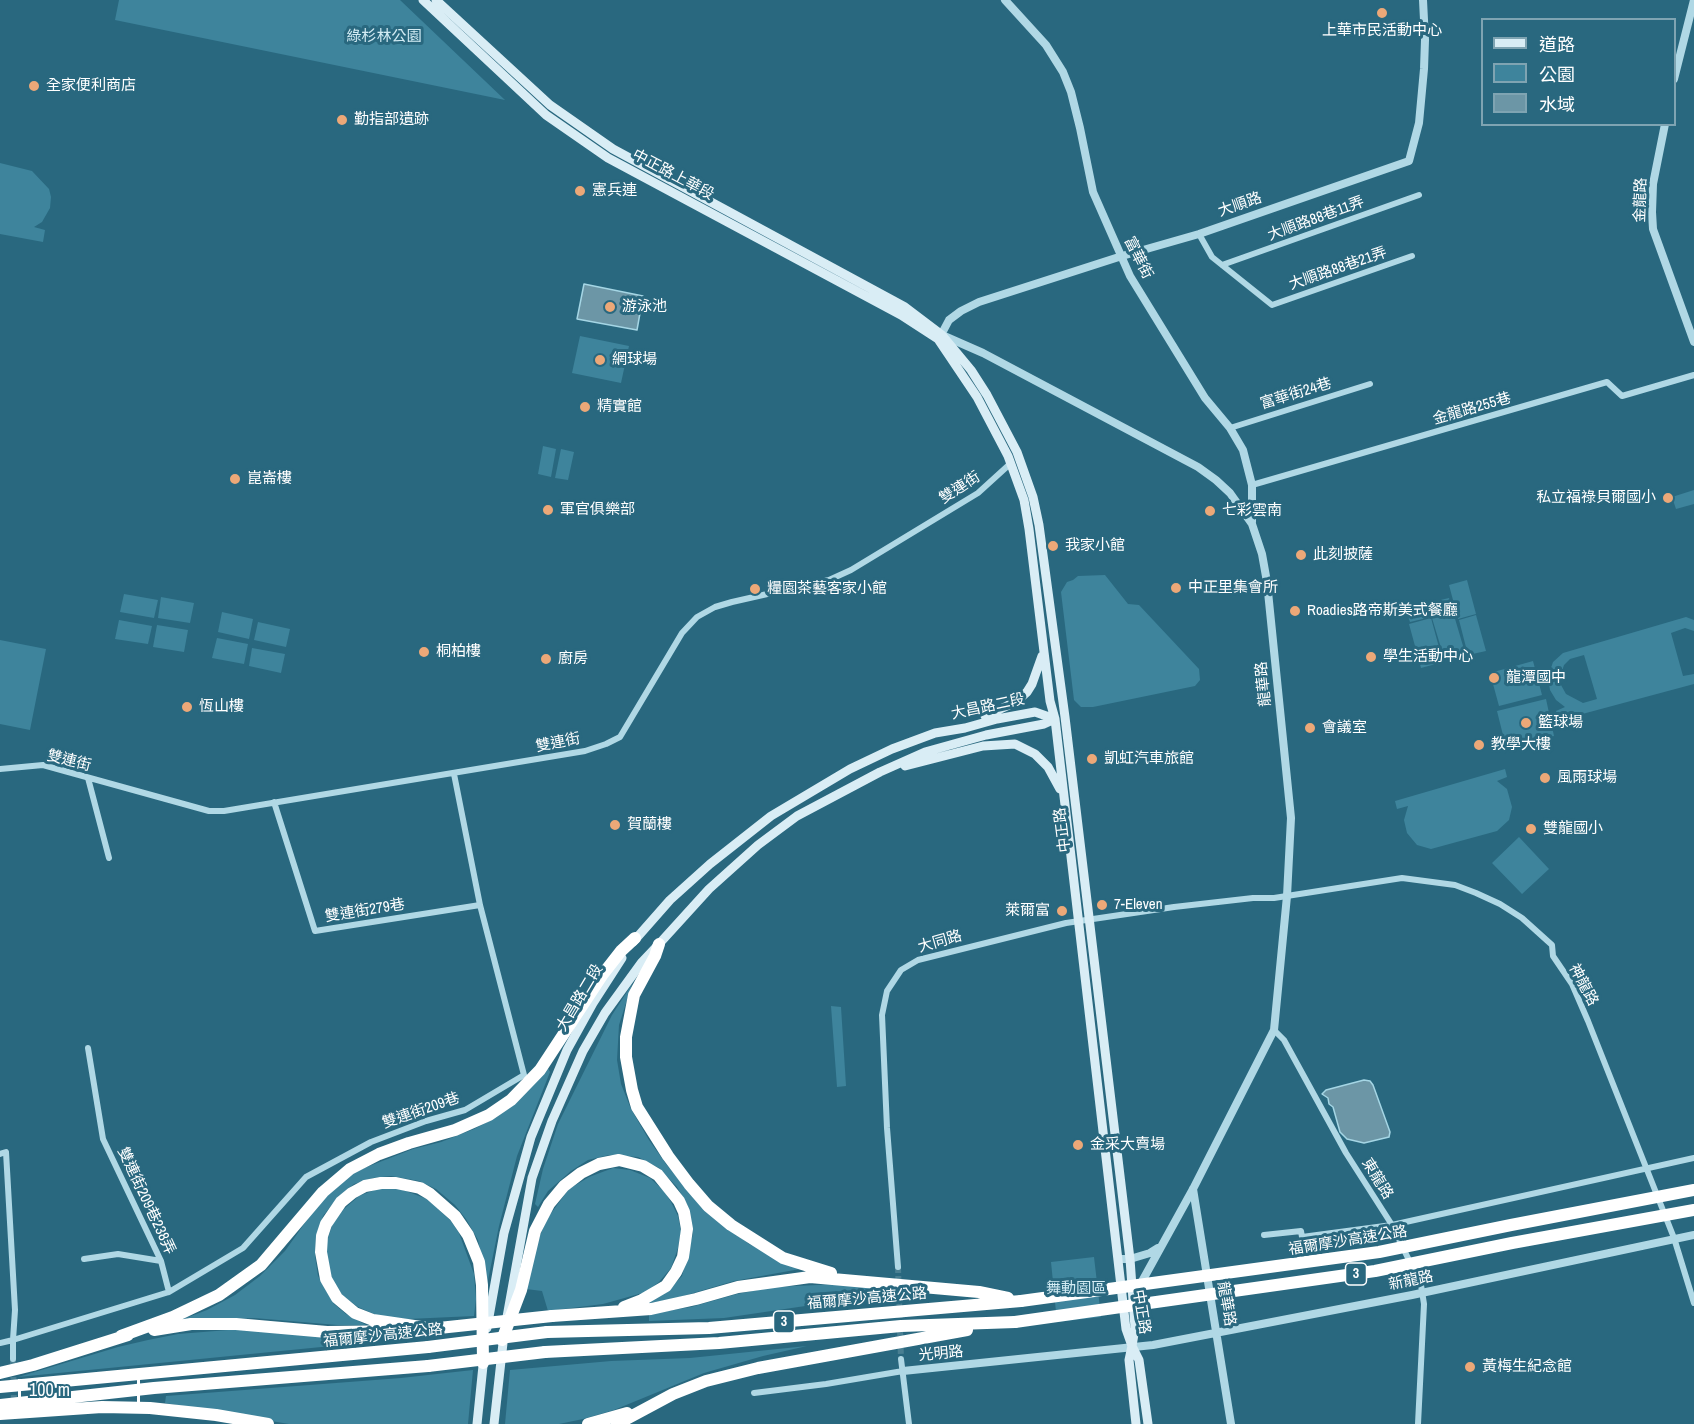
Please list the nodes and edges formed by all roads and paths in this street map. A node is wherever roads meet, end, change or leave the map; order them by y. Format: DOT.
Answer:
graph roads {
  1 [pos="423,0"];
  2 [pos="436,0"];
  3 [pos="1005,0"];
  4 [pos="1423,0"];
  5 [pos="1694,0"];
  6 [pos="1676,71"];
  7 [pos="1665,126"];
  8 [pos="1419,195"];
  9 [pos="1199,234"];
  10 [pos="1122,256"];
  11 [pos="1412,256"];
  12 [pos="1222,265"];
  13 [pos="940,337"];
  14 [pos="1694,342"];
  15 [pos="1694,375"];
  16 [pos="1370,384"];
  17 [pos="1230,428"];
  18 [pos="1016,461"];
  19 [pos="1252,485"];
  20 [pos="1252,524"];
  21 [pos="1044,639"];
  22 [pos="1055,719"];
  23 [pos="935,733"];
  24 [pos="0,769"];
  25 [pos="880,772"];
  26 [pos="454,774"];
  27 [pos="88,778"];
  28 [pos="274,802"];
  29 [pos="1065,809"];
  30 [pos="109,858"];
  31 [pos="1287,896"];
  32 [pos="480,905"];
  33 [pos="1083,921"];
  34 [pos="635,938"];
  35 [pos="659,944"];
  36 [pos="1274,1030"];
  37 [pos="88,1048"];
  38 [pos="0,1154"];
  39 [pos="1694,1158"];
  40 [pos="1646,1169"];
  41 [pos="1192,1189"];
  42 [pos="1694,1190"];
  43 [pos="1694,1210"];
  44 [pos="1392,1225"];
  45 [pos="1264,1235"];
  46 [pos="1694,1235"];
  47 [pos="1674,1238"];
  48 [pos="1160,1247"];
  49 [pos="84,1259"];
  50 [pos="1119,1259"];
  51 [pos="1130,1259"];
  52 [pos="162,1261"];
  53 [pos="898,1267"];
  54 [pos="861,1280"];
  55 [pos="1133,1290"];
  56 [pos="169,1292"];
  57 [pos="1122,1292"];
  58 [pos="1422,1293"];
  59 [pos="1021,1301"];
  60 [pos="1694,1303"];
  61 [pos="609,1313"];
  62 [pos="1015,1322"];
  63 [pos="434,1328"];
  64 [pos="1217,1333"];
  65 [pos="121,1336"];
  66 [pos="13,1340"];
  67 [pos="502,1340"];
  68 [pos="0,1343"];
  69 [pos="1132,1346"];
  70 [pos="13,1359"];
  71 [pos="901,1359"];
  72 [pos="483,1363"];
  73 [pos="903,1371"];
  74 [pos="0,1373"];
  75 [pos="0,1387"];
  76 [pos="754,1393"];
  77 [pos="654,1404"];
  78 [pos="0,1406"];
  79 [pos="0,1414"];
  80 [pos="268,1424"];
  81 [pos="477,1424"];
  82 [pos="494,1424"];
  83 [pos="588,1424"];
  84 [pos="617,1424"];
  85 [pos="909,1424"];
  86 [pos="1136,1424"];
  87 [pos="1148,1424"];
  88 [pos="1232,1424"];
  89 [pos="1418,1424"];
  1 -- 13 [label="main road, 中正路上華段"];
  2 -- 13 [label="main road, 中正路上華段"];
  3 -- 10 [label="street, 富華街"];
  4 -- 9 [label="street, 大順路"];
  5 -- 6 [label="street"];
  7 -- 14 [label="street, 金龍路"];
  8 -- 12 [label="street, 大順路88巷11弄"];
  9 -- 10 [label="street, 大順路"];
  9 -- 12 [label="street"];
  10 -- 13 [label="street, 大順路"];
  10 -- 17 [label="street, 富華街"];
  11 -- 12 [label="street, 大順路88巷21弄"];
  13 -- 18 [label="main road, 中正路"];
  13 -- 20 [label="street, 龍華路"];
  15 -- 19 [label="street, 金龍路255巷"];
  16 -- 17 [label="street, 富華街24巷"];
  17 -- 19 [label="street, 富華街"];
  18 -- 21 [label="main road, 中正路"];
  18 -- 26 [label="street, 雙連街"];
  18 -- 33 [label="main road, 中正路"];
  19 -- 20 [label="street, 富華街"];
  20 -- 31 [label="street, 龍華路"];
  21 -- 22 [label="main road, 中正路"];
  21 -- 23 [label="main road"];
  22 -- 23 [label="main road, 大昌路二段"];
  22 -- 25 [label="main road, 大昌路二段"];
  22 -- 29 [label="main road, 中正路"];
  23 -- 34 [label="main road, 大昌路二段"];
  24 -- 27 [label="street, 雙連街"];
  25 -- 29 [label="main road"];
  25 -- 35 [label="main road, 大昌路二段"];
  26 -- 28 [label="street, 雙連街"];
  26 -- 32 [label="street, 雙連街209巷"];
  27 -- 28 [label="street, 雙連街"];
  27 -- 30 [label="street"];
  28 -- 32 [label="street, 雙連街279巷"];
  29 -- 33 [label="main road, 中正路"];
  31 -- 33 [label="street, 大同路"];
  31 -- 36 [label="street, 龍華路"];
  31 -- 40 [label="street, 神龍路"];
  32 -- 56 [label="street, 雙連街209巷"];
  33 -- 50 [label="main road, 中正路"];
  33 -- 51 [label="main road, 中正路"];
  33 -- 53 [label="street, 大同路"];
  34 -- 65 [label="highway"];
  34 -- 72 [label="main road, 大昌路二段"];
  35 -- 54 [label="highway"];
  35 -- 67 [label="main road, 大昌路二段"];
  36 -- 41 [label="street, 龍華路"];
  36 -- 44 [label="street, 東龍路"];
  37 -- 52 [label="street, 雙連街209巷238弄"];
  38 -- 66 [label="street"];
  39 -- 40 [label="street"];
  40 -- 44 [label="street"];
  40 -- 47 [label="street, 神龍路"];
  41 -- 48 [label="street, 龍華路"];
  41 -- 64 [label="street, 龍華路"];
  42 -- 59 [label="highway, 福爾摩沙高速公路 / 3, bridge"];
  43 -- 62 [label="highway, 福爾摩沙高速公路 / 3, bridge"];
  44 -- 45 [label="street"];
  44 -- 58 [label="street, 東龍路"];
  46 -- 47 [label="street, 新龍路"];
  47 -- 58 [label="street, 新龍路"];
  47 -- 60 [label="street, 神龍路"];
  48 -- 51 [label="street"];
  48 -- 55 [label="street, 龍華路"];
  49 -- 52 [label="street"];
  50 -- 51 [label="street"];
  50 -- 57 [label="main road, 中正路"];
  51 -- 55 [label="main road, 中正路"];
  52 -- 56 [label="street, 雙連街209巷238弄"];
  54 -- 59 [label="highway"];
  54 -- 61 [label="highway"];
  55 -- 57 [label="street"];
  55 -- 69 [label="main road, 中正路"];
  56 -- 66 [label="street"];
  57 -- 69 [label="main road, 中正路"];
  58 -- 64 [label="street, 新龍路"];
  58 -- 89 [label="street, 東龍路"];
  59 -- 75 [label="highway, 福爾摩沙高速公路 / 3, bridge"];
  61 -- 63 [label="highway, bridge"];
  61 -- 67 [label="highway"];
  62 -- 77 [label="highway"];
  62 -- 78 [label="highway, 福爾摩沙高速公路 / 3, bridge"];
  63 -- 65 [label="highway"];
  63 -- 72 [label="highway"];
  64 -- 69 [label="street, 新龍路"];
  64 -- 88 [label="street, 龍華路"];
  65 -- 74 [label="highway"];
  66 -- 68 [label="street"];
  66 -- 70 [label="street"];
  67 -- 82 [label="main road, 大昌路二段"];
  69 -- 73 [label="street, 光明路"];
  69 -- 86 [label="main road, 中正路"];
  69 -- 87 [label="main road, 中正路"];
  71 -- 73 [label="street"];
  72 -- 81 [label="main road, 大昌路二段"];
  73 -- 76 [label="street, 光明路"];
  73 -- 85 [label="street"];
  77 -- 83 [label="highway"];
  77 -- 84 [label="highway"];
  79 -- 80 [label="highway"];
}
